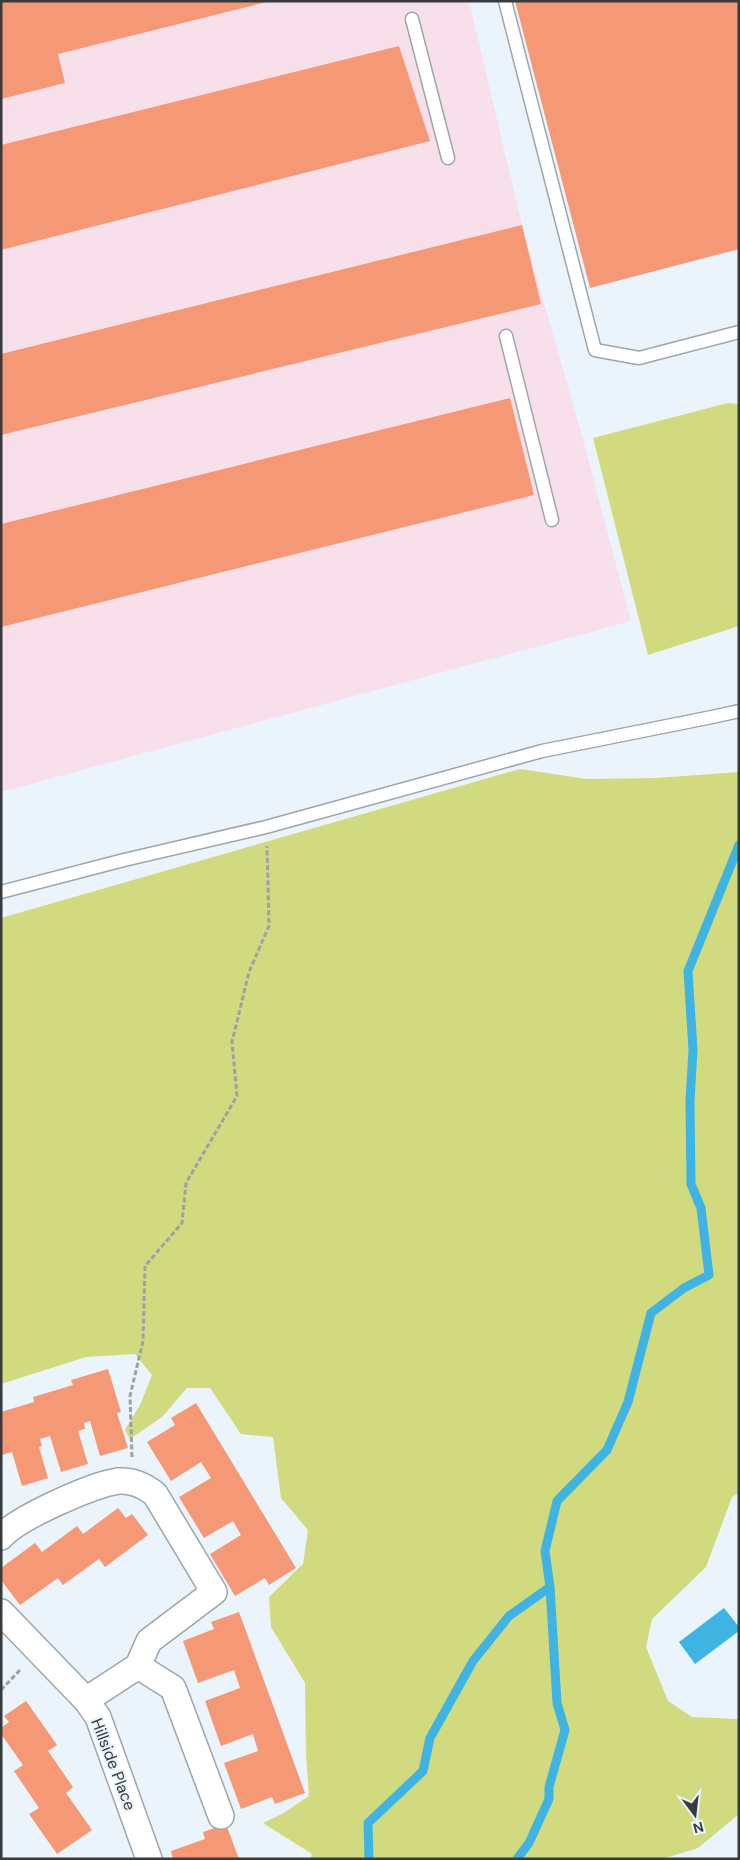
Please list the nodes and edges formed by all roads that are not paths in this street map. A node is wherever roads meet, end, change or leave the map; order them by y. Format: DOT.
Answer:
graph roads {
  1 [pos="504,1"];
  2 [pos="412,19"];
  3 [pos="448,158"];
  4 [pos="739,332"];
  5 [pos="506,336"];
  6 [pos="552,520"];
  7 [pos="739,710"];
  8 [pos="1,892"];
  9 [pos="1,1537"];
  10 [pos="1,1612"];
  11 [pos="138,1666"];
  12 [pos="86,1700"];
  13 [pos="221,1816"];
  14 [pos="150,1859"];
  1 -- 4 [label="lane"];
  2 -- 3 [label="lane"];
  5 -- 6 [label="lane"];
  7 -- 8 [label="lane"];
  9 -- 11 [label="street"];
  10 -- 12 [label="street, Hillside Place"];
  11 -- 12 [label="street"];
  11 -- 13 [label="street"];
  12 -- 14 [label="street, Hillside Place"];
}
